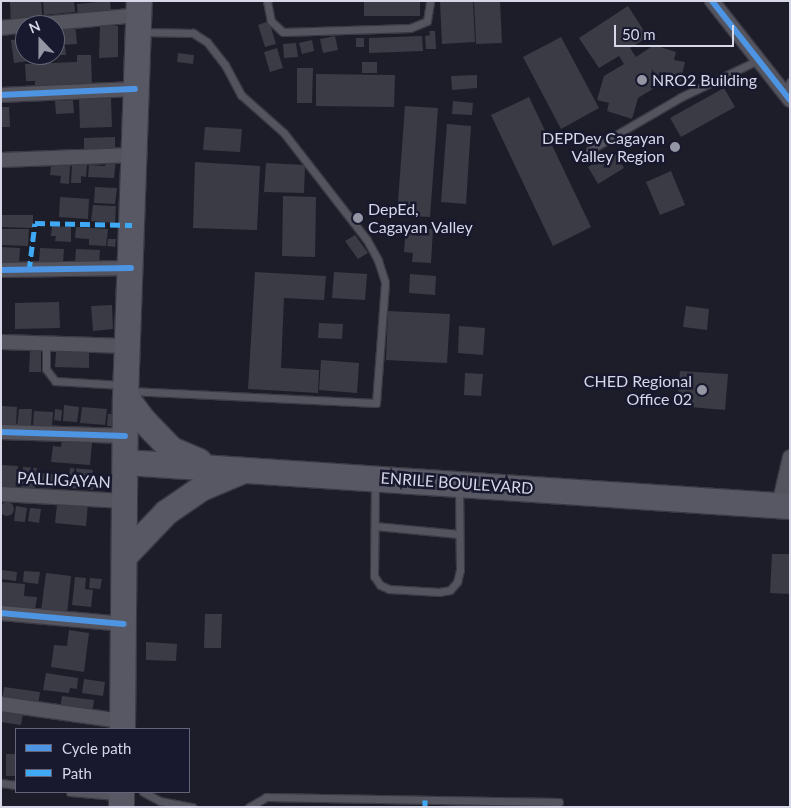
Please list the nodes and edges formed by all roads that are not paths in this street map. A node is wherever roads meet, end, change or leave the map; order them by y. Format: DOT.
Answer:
graph roads {
  1 [pos="266,1"];
  2 [pos="430,1"];
  3 [pos="712,1"];
  4 [pos="139,16"];
  5 [pos="65,22"];
  6 [pos="15,26"];
  7 [pos="1,28"];
  8 [pos="756,61"];
  9 [pos="135,89"];
  10 [pos="788,91"];
  11 [pos="1,95"];
  12 [pos="590,150"];
  13 [pos="133,155"];
  14 [pos="1,160"];
  15 [pos="131,268"];
  16 [pos="1,270"];
  17 [pos="1,342"];
  18 [pos="46,345"];
  19 [pos="127,346"];
  20 [pos="126,391"];
  21 [pos="1,432"];
  22 [pos="125,436"];
  23 [pos="790,457"];
  24 [pos="125,462"];
  25 [pos="220,467"];
  26 [pos="246,468"];
  27 [pos="375,477"];
  28 [pos="459,483"];
  29 [pos="1,494"];
  30 [pos="124,501"];
  31 [pos="784,505"];
  32 [pos="374,526"];
  33 [pos="459,534"];
  34 [pos="124,556"];
  35 [pos="1,613"];
  36 [pos="124,624"];
  37 [pos="1,704"];
  38 [pos="122,725"];
  39 [pos="1,782"];
  40 [pos="15,785"];
  41 [pos="81,793"];
  42 [pos="126,797"];
  43 [pos="559,802"];
  44 [pos="192,807"];
  45 [pos="250,807"];
  1 -- 2 [label="lane"];
  3 -- 8 [label="street"];
  4 -- 5 [label="street"];
  4 -- 9 [label="highway"];
  4 -- 20 [label="lane"];
  6 -- 7 [label="street"];
  8 -- 10 [label="street"];
  8 -- 12 [label="lane"];
  9 -- 11 [label="street"];
  9 -- 13 [label="highway"];
  13 -- 14 [label="street"];
  13 -- 15 [label="highway"];
  15 -- 16 [label="street"];
  15 -- 19 [label="highway"];
  17 -- 18 [label="street"];
  18 -- 19 [label="street"];
  18 -- 20 [label="lane"];
  19 -- 20 [label="highway"];
  20 -- 22 [label="highway"];
  20 -- 25 [label="highway"];
  21 -- 22 [label="street"];
  22 -- 24 [label="highway"];
  23 -- 31 [label="street"];
  24 -- 25 [label="highway, ENRILE BOULEVARD"];
  24 -- 30 [label="highway"];
  25 -- 26 [label="highway, ENRILE BOULEVARD"];
  26 -- 27 [label="highway, ENRILE BOULEVARD"];
  26 -- 34 [label="highway"];
  27 -- 28 [label="highway, ENRILE BOULEVARD"];
  27 -- 32 [label="lane"];
  28 -- 31 [label="highway, ENRILE BOULEVARD"];
  28 -- 33 [label="lane"];
  29 -- 30 [label="street, PALLIGAYAN"];
  30 -- 34 [label="highway"];
  32 -- 33 [label="lane"];
  32 -- 33 [label="lane"];
  34 -- 36 [label="highway"];
  35 -- 36 [label="street"];
  36 -- 38 [label="highway"];
  37 -- 38 [label="street"];
  39 -- 40 [label="lane"];
  41 -- 42 [label="lane"];
  42 -- 44 [label="lane"];
  43 -- 45 [label="lane"];
}
